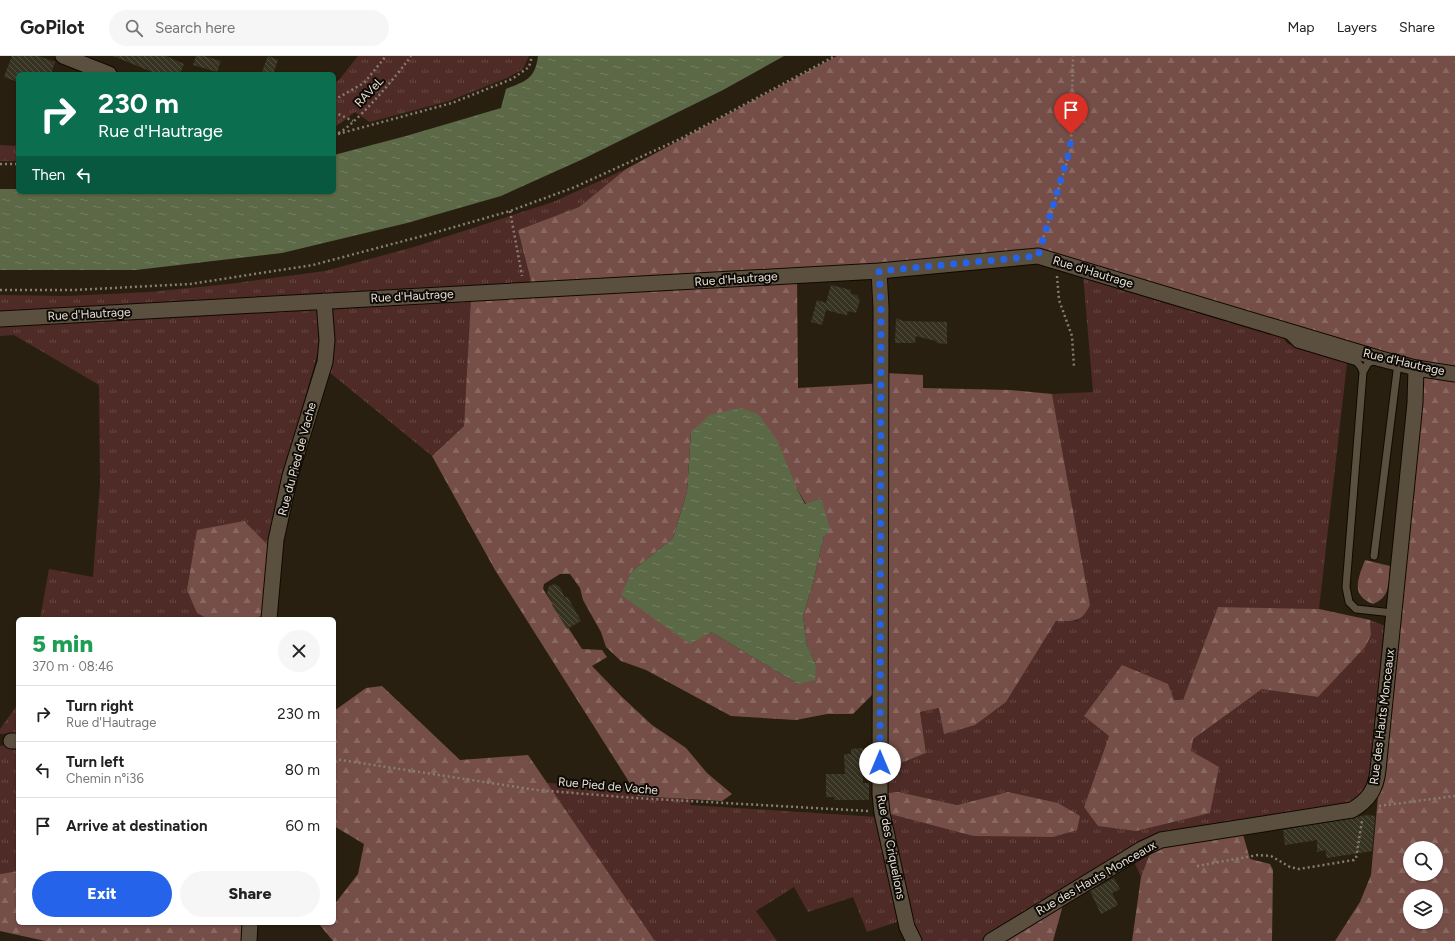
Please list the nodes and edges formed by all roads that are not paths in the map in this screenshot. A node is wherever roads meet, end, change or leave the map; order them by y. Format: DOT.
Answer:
graph roads {
  1 [pos="63,56"];
  2 [pos="103,72"];
  3 [pos="879,271"];
  4 [pos="324,301"];
  5 [pos="0,319"];
  6 [pos="1283,329"];
  7 [pos="1381,358"];
  8 [pos="1398,363"];
  9 [pos="1416,368"];
  10 [pos="1363,372"];
  11 [pos="1455,374"];
  12 [pos="1374,556"];
  13 [pos="1393,613"];
  14 [pos="268,617"];
  15 [pos="250,925"];
  16 [pos="249,941"];
  17 [pos="914,941"];
  18 [pos="991,941"];
  1 -- 2 [label="street"];
  3 -- 4 [label="street, Rue d'Hautrage"];
  3 -- 6 [label="street, Rue d'Hautrage"];
  3 -- 17 [label="street, Rue des Criquelions"];
  4 -- 5 [label="street, Rue d'Hautrage"];
  4 -- 14 [label="street, Rue du Pied de Vache"];
  6 -- 7 [label="street, Rue d'Hautrage"];
  6 -- 10 [label="lane"];
  7 -- 8 [label="street, Rue d'Hautrage"];
  7 -- 10 [label="lane"];
  8 -- 9 [label="street, Rue d'Hautrage"];
  8 -- 12 [label="lane"];
  9 -- 11 [label="street, Rue d'Hautrage"];
  9 -- 13 [label="street, Rue des Hauts Monceaux"];
  10 -- 13 [label="lane"];
  13 -- 18 [label="street, Rue des Hauts Monceaux"];
  15 -- 16 [label="street"];
}
